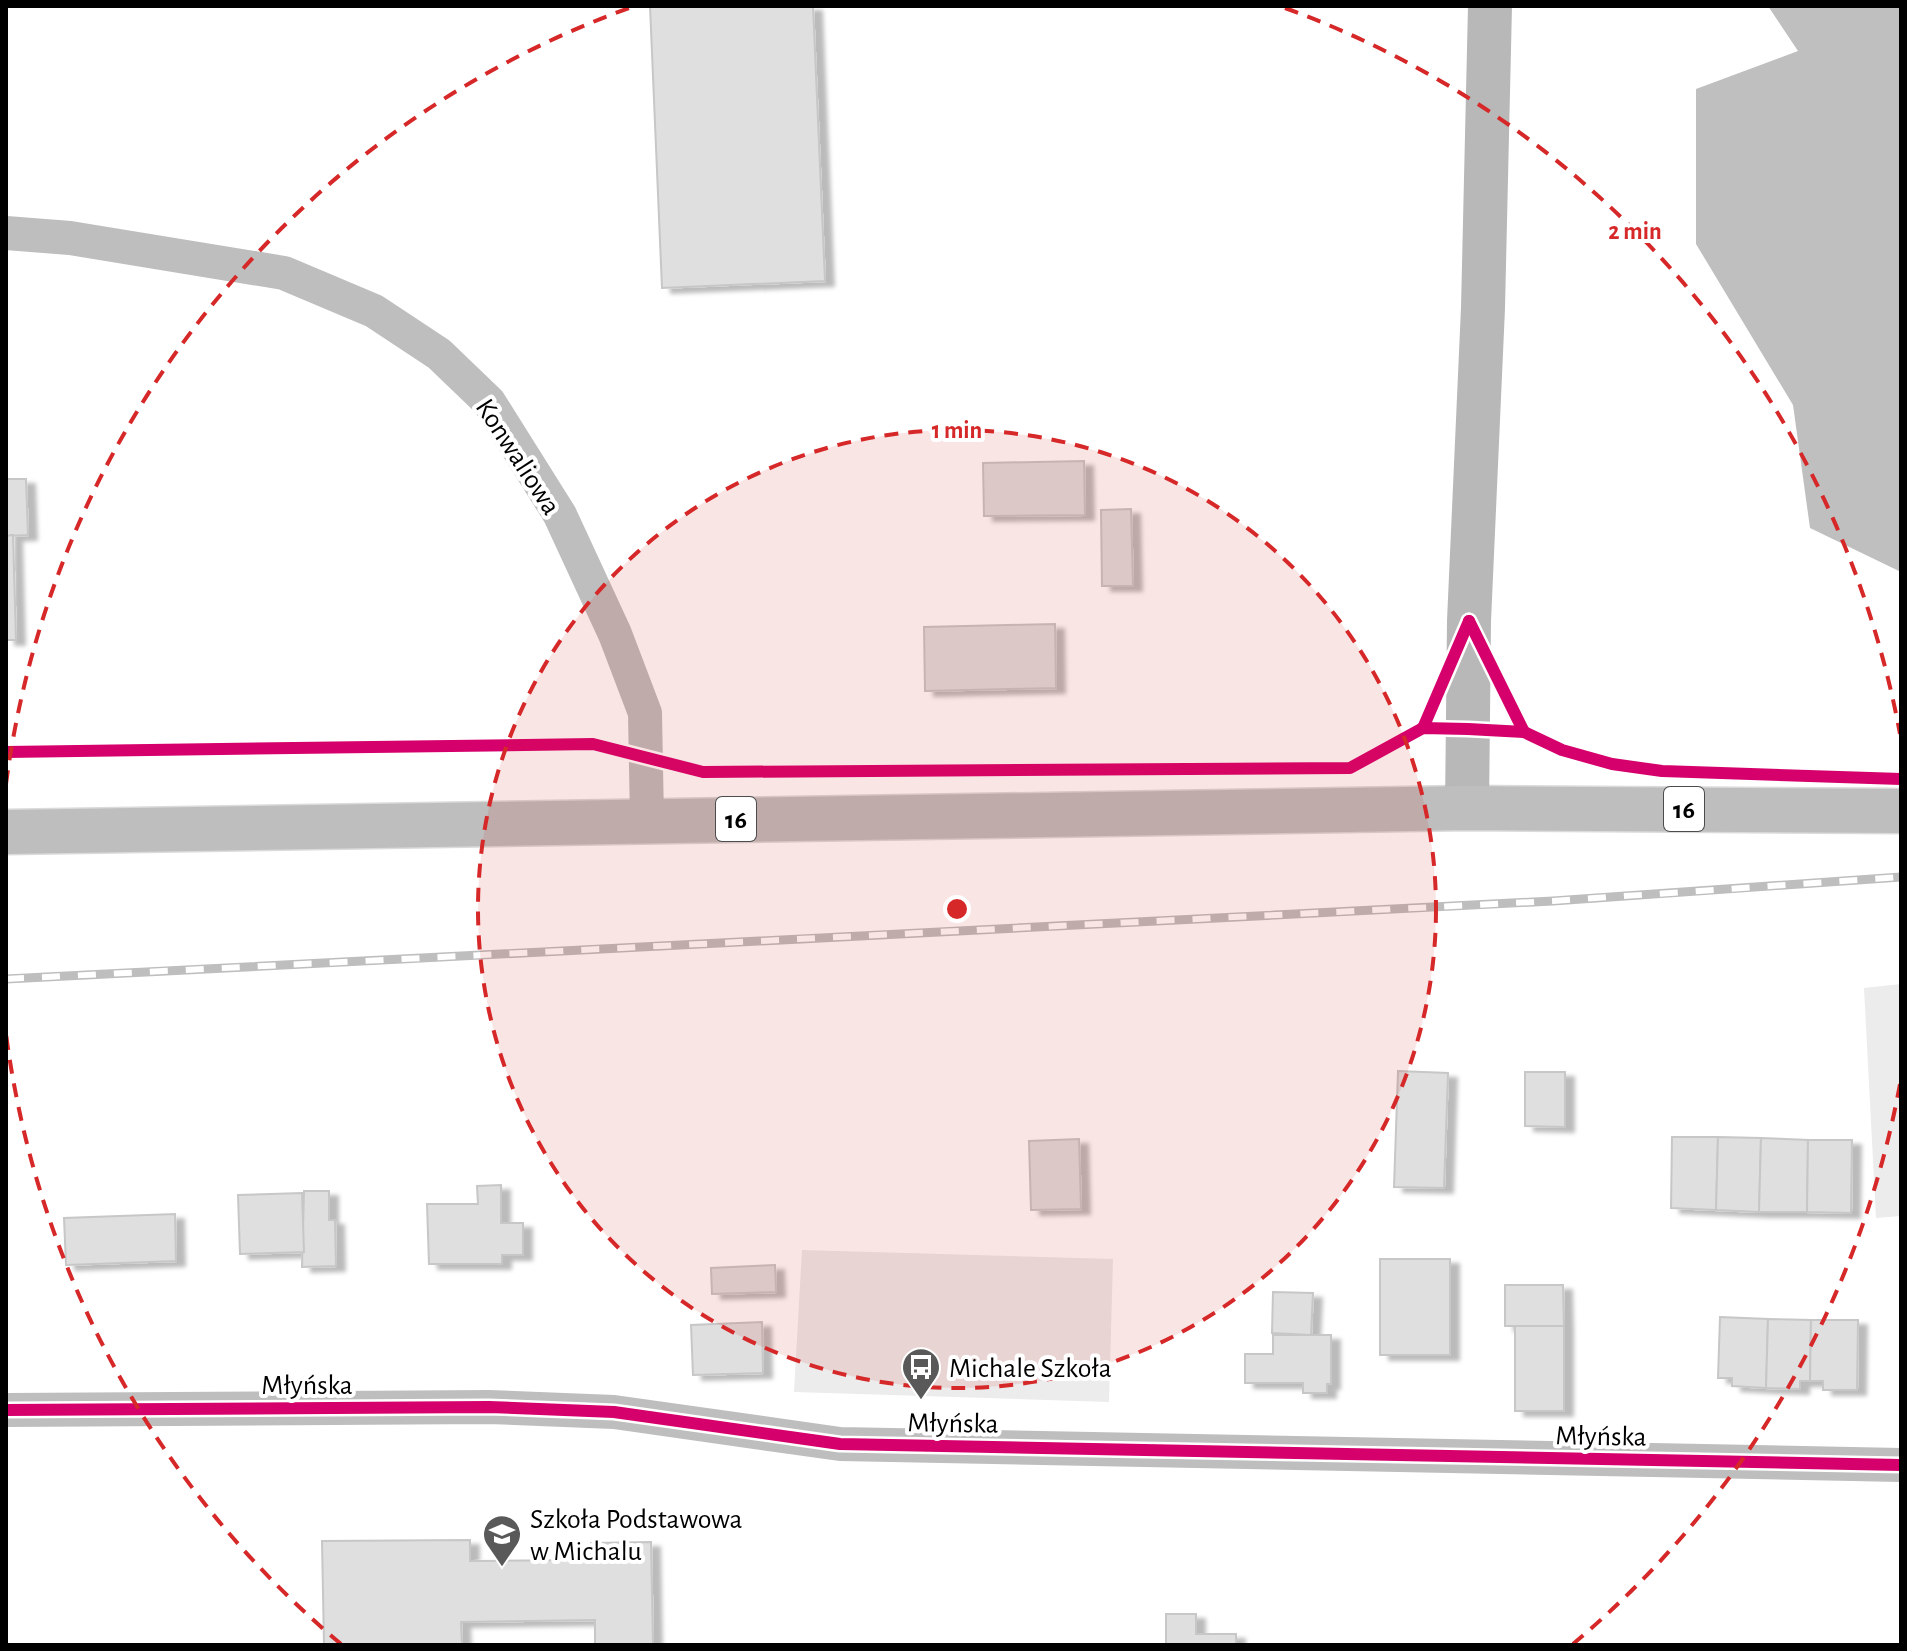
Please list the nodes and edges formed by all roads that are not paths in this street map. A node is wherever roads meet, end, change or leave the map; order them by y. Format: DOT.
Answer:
graph roads {
  1 [pos="1490,6"];
  2 [pos="6,233"];
  3 [pos="1467,808"];
  4 [pos="1901,811"];
  5 [pos="647,820"];
  6 [pos="6,832"];
  7 [pos="6,1410"];
  8 [pos="1901,1465"];
  1 -- 3 [label="main road"];
  2 -- 5 [label="street, Konwaliowa"];
  3 -- 4 [label="main road, 16"];
  3 -- 5 [label="main road, 16"];
  5 -- 6 [label="main road, 16"];
  7 -- 8 [label="street, Młyńska"];
}
